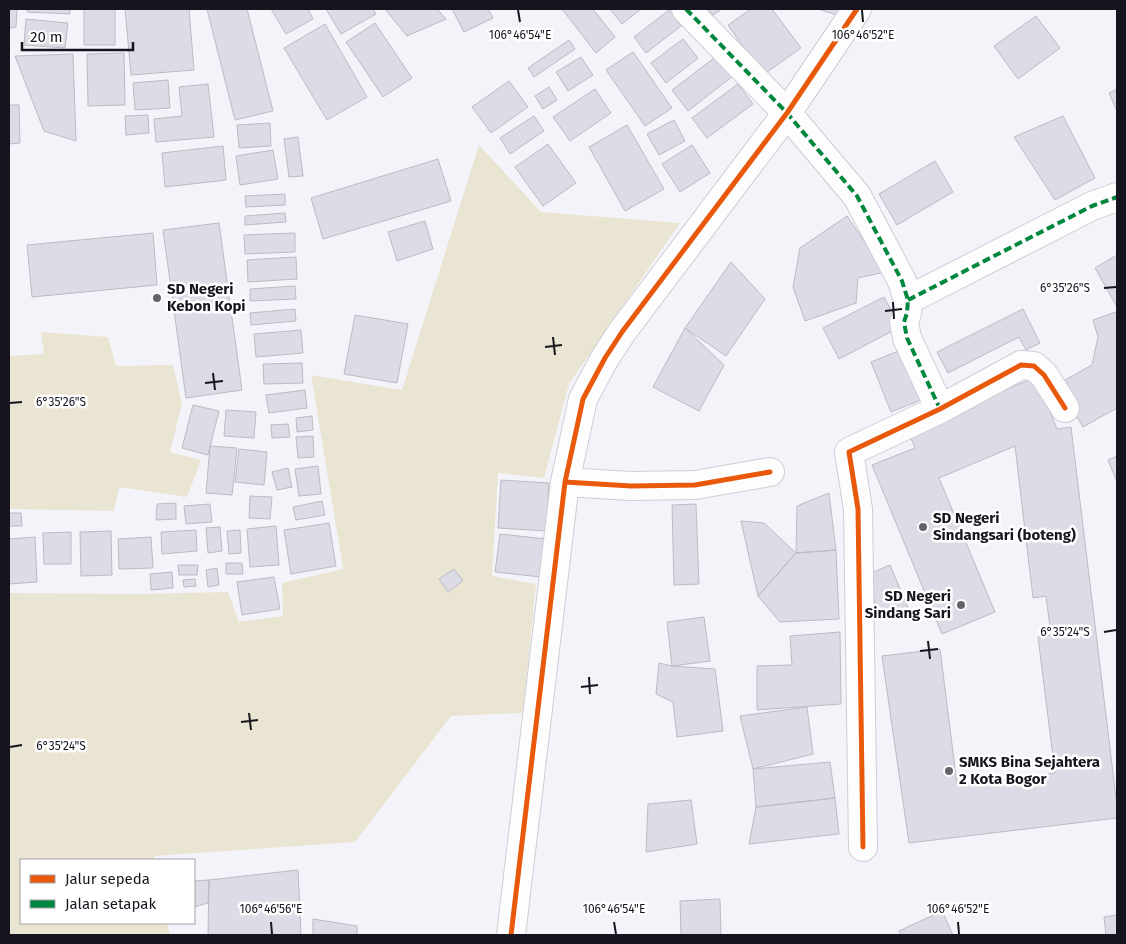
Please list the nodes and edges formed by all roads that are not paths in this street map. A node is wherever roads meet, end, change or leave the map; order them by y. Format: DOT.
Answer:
graph roads {
  1 [pos="686,9"];
  2 [pos="857,9"];
  3 [pos="787,113"];
  4 [pos="1117,197"];
  5 [pos="908,300"];
  6 [pos="1065,408"];
  7 [pos="940,410"];
  8 [pos="770,472"];
  9 [pos="565,482"];
  10 [pos="863,847"];
  11 [pos="511,935"];
  1 -- 3 [label="street"];
  2 -- 3 [label="street"];
  3 -- 5 [label="street"];
  3 -- 9 [label="street"];
  4 -- 5 [label="street"];
  5 -- 7 [label="street"];
  6 -- 7 [label="street"];
  7 -- 10 [label="street"];
  8 -- 9 [label="street"];
  9 -- 11 [label="street"];
}
